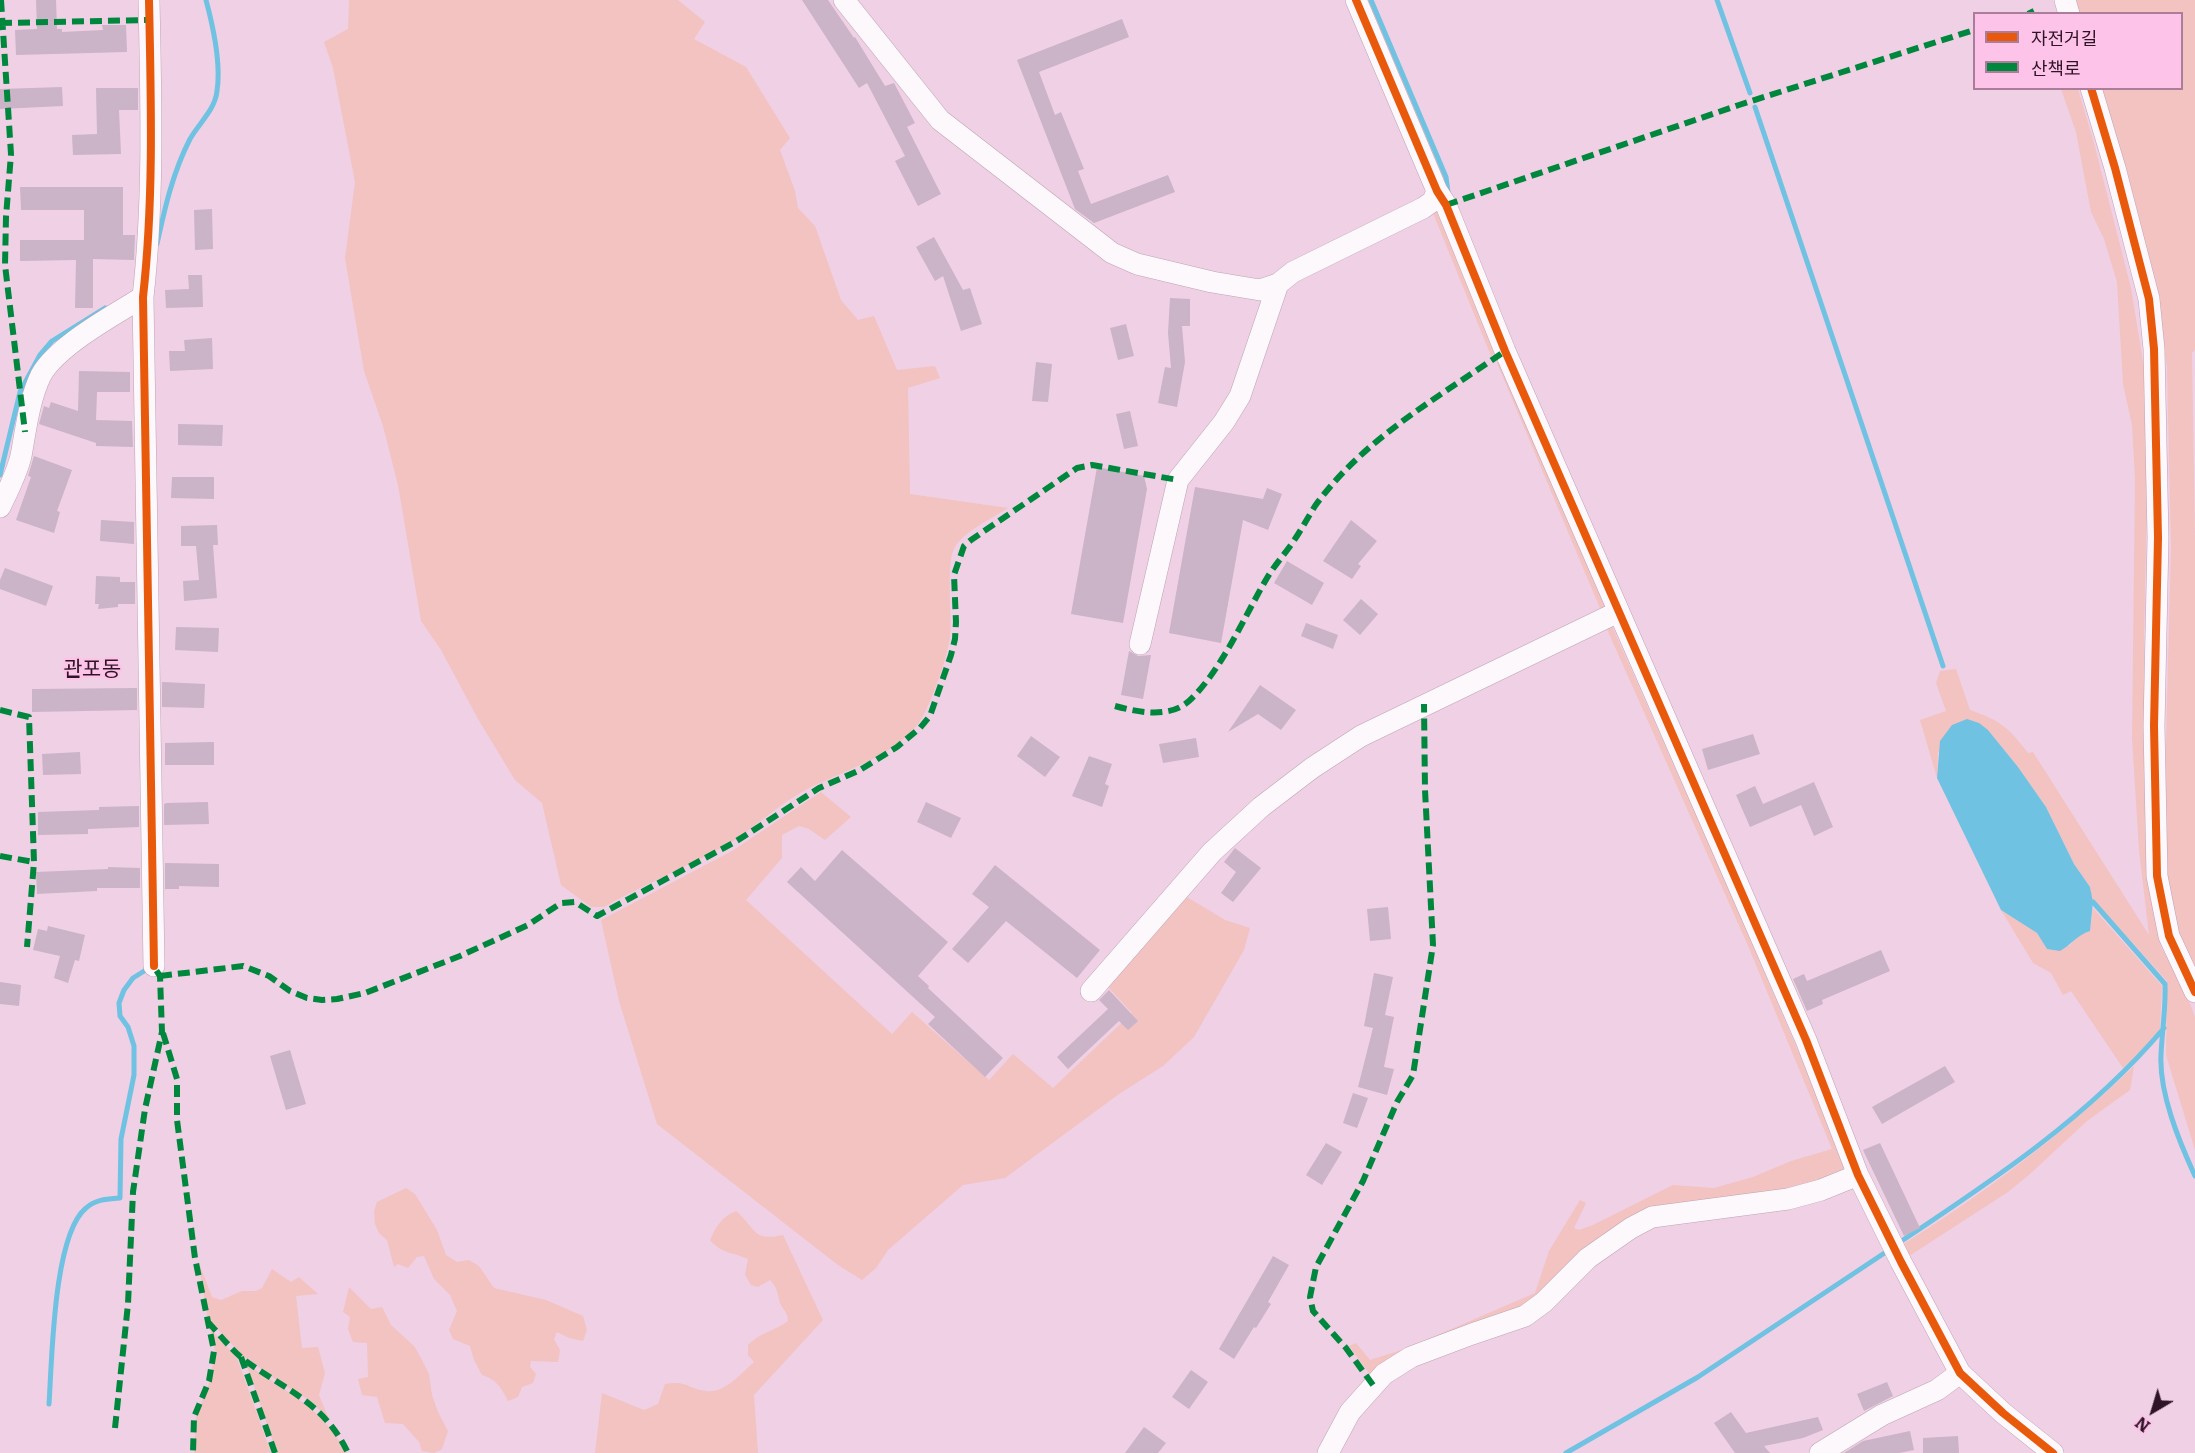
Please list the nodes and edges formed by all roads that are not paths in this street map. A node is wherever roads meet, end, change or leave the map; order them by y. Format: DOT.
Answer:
graph roads {
  1 [pos="149,0"];
  2 [pos="844,0"];
  3 [pos="1356,0"];
  4 [pos="2092,90"];
  5 [pos="1437,191"];
  6 [pos="1278,284"];
  7 [pos="143,297"];
  8 [pos="0,507"];
  9 [pos="1618,612"];
  10 [pos="1140,644"];
  11 [pos="154,966"];
  12 [pos="1091,991"];
  13 [pos="2195,992"];
  14 [pos="1858,1175"];
  15 [pos="1960,1374"];
  16 [pos="1328,1453"];
  17 [pos="1820,1453"];
  18 [pos="2053,1453"];
  1 -- 7 [label="street"];
  2 -- 6 [label="street"];
  3 -- 5 [label="street"];
  4 -- 13 [label="street"];
  5 -- 6 [label="street"];
  5 -- 9 [label="street"];
  6 -- 10 [label="street"];
  7 -- 8 [label="street"];
  7 -- 11 [label="street"];
  9 -- 12 [label="street"];
  9 -- 14 [label="street"];
  14 -- 15 [label="street"];
  14 -- 16 [label="street"];
  15 -- 17 [label="street"];
  15 -- 18 [label="street"];
}
